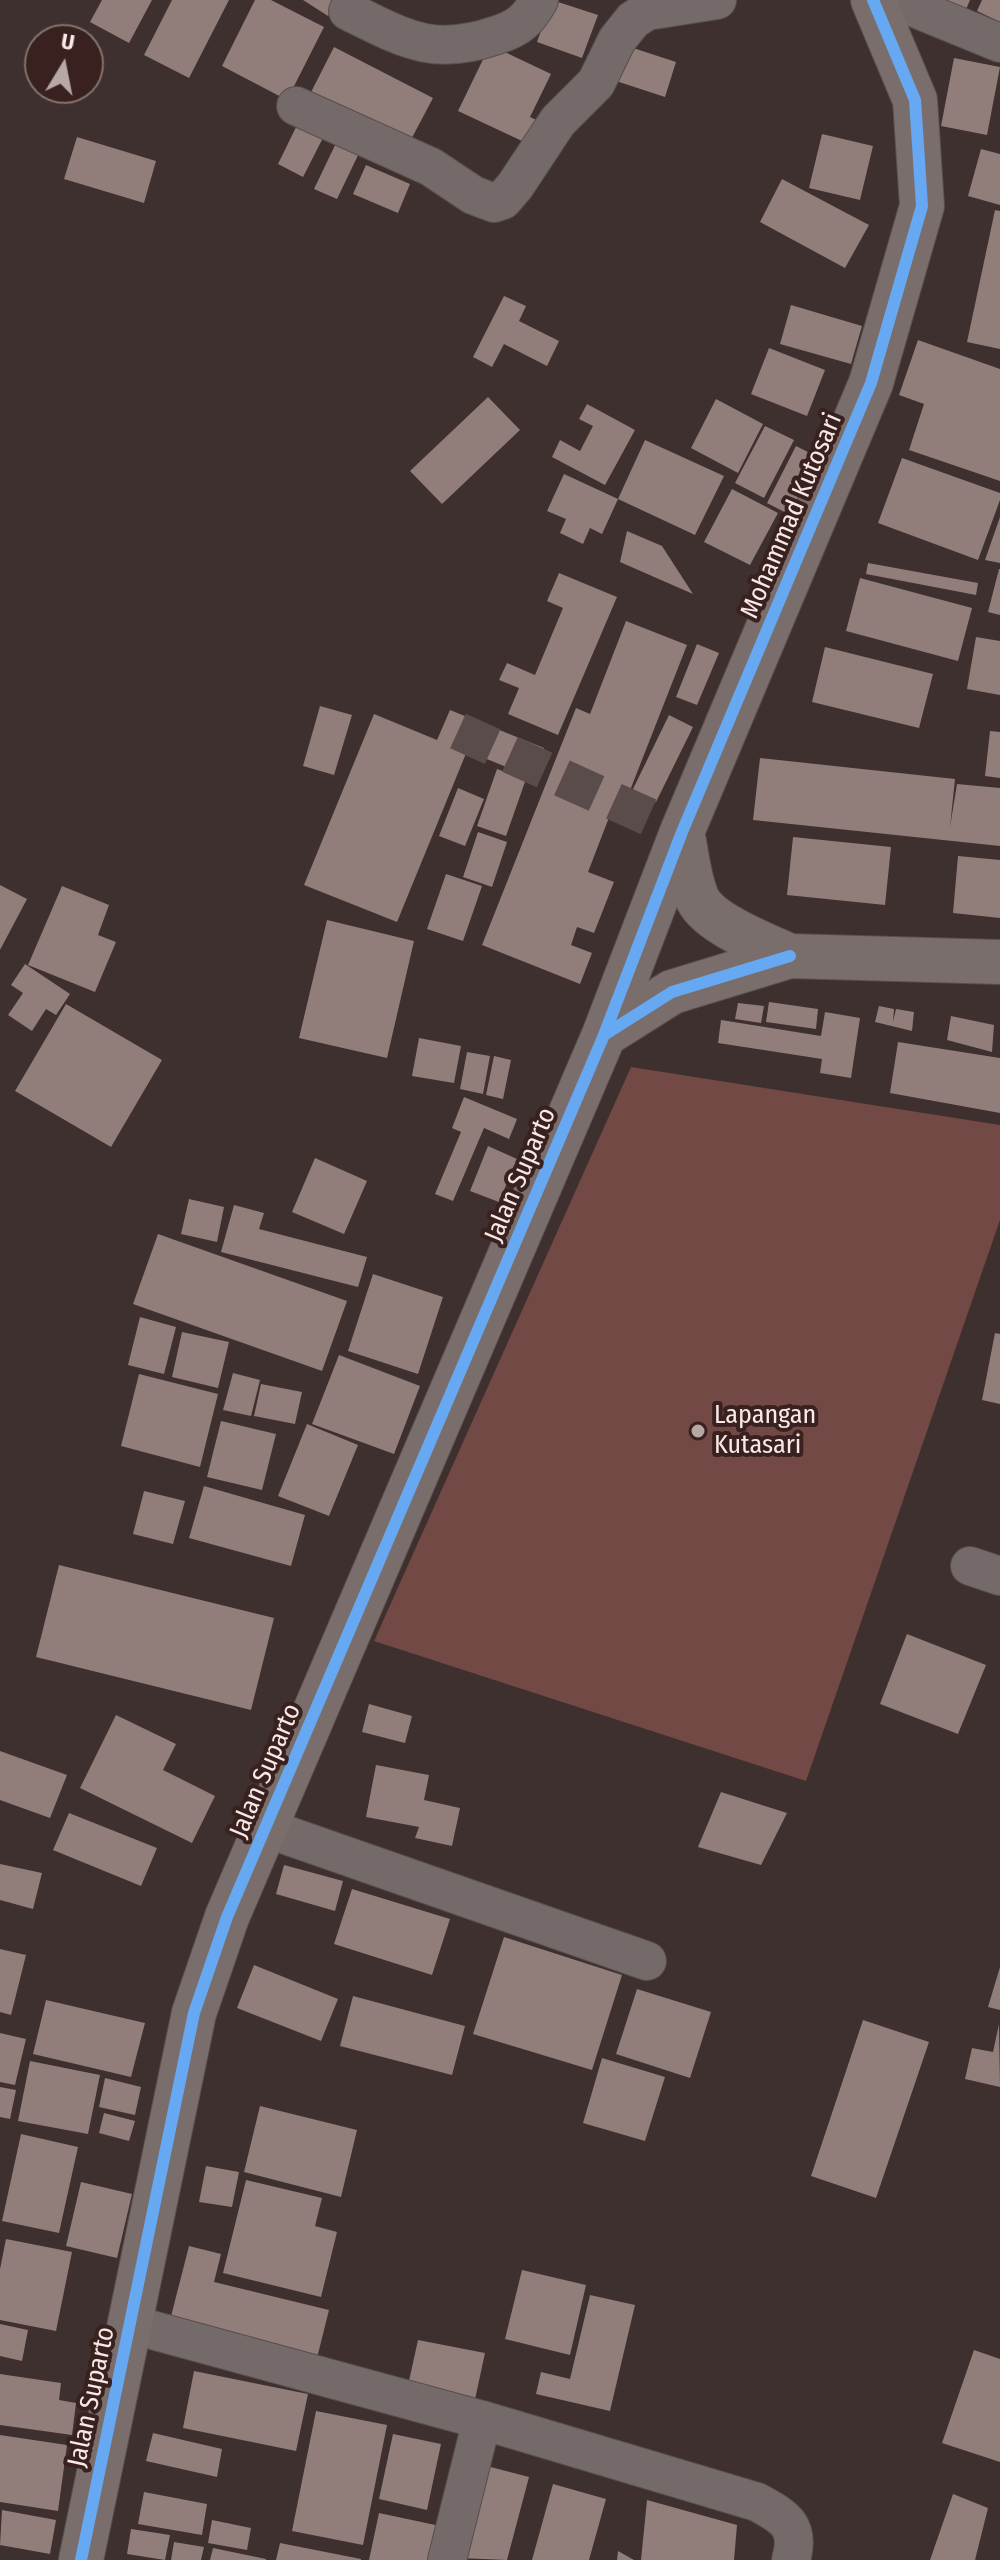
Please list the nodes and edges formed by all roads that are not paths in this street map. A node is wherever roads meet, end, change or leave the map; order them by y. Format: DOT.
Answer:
graph roads {
  1 [pos="539,0"];
  2 [pos="717,0"];
  3 [pos="873,0"];
  4 [pos="895,0"];
  5 [pos="348,11"];
  6 [pos="1000,43"];
  7 [pos="296,106"];
  8 [pos="682,832"];
  9 [pos="790,956"];
  10 [pos="1000,962"];
  11 [pos="604,1035"];
  12 [pos="266,1828"];
  13 [pos="647,1961"];
  14 [pos="130,2324"];
  15 [pos="482,2420"];
  16 [pos="81,2560"];
  17 [pos="447,2560"];
  18 [pos="791,2560"];
  1 -- 5 [label="street"];
  2 -- 7 [label="street"];
  3 -- 8 [label="street, Mohammad Kutosari"];
  4 -- 6 [label="street"];
  8 -- 9 [label="street"];
  8 -- 11 [label="street, Mohammad Kutosari"];
  9 -- 10 [label="street"];
  9 -- 11 [label="street"];
  11 -- 12 [label="street, Jalan Suparto"];
  12 -- 13 [label="street"];
  12 -- 14 [label="street, Jalan Suparto"];
  14 -- 15 [label="street"];
  14 -- 16 [label="street, Jalan Suparto"];
  15 -- 17 [label="street"];
  15 -- 18 [label="street"];
}
